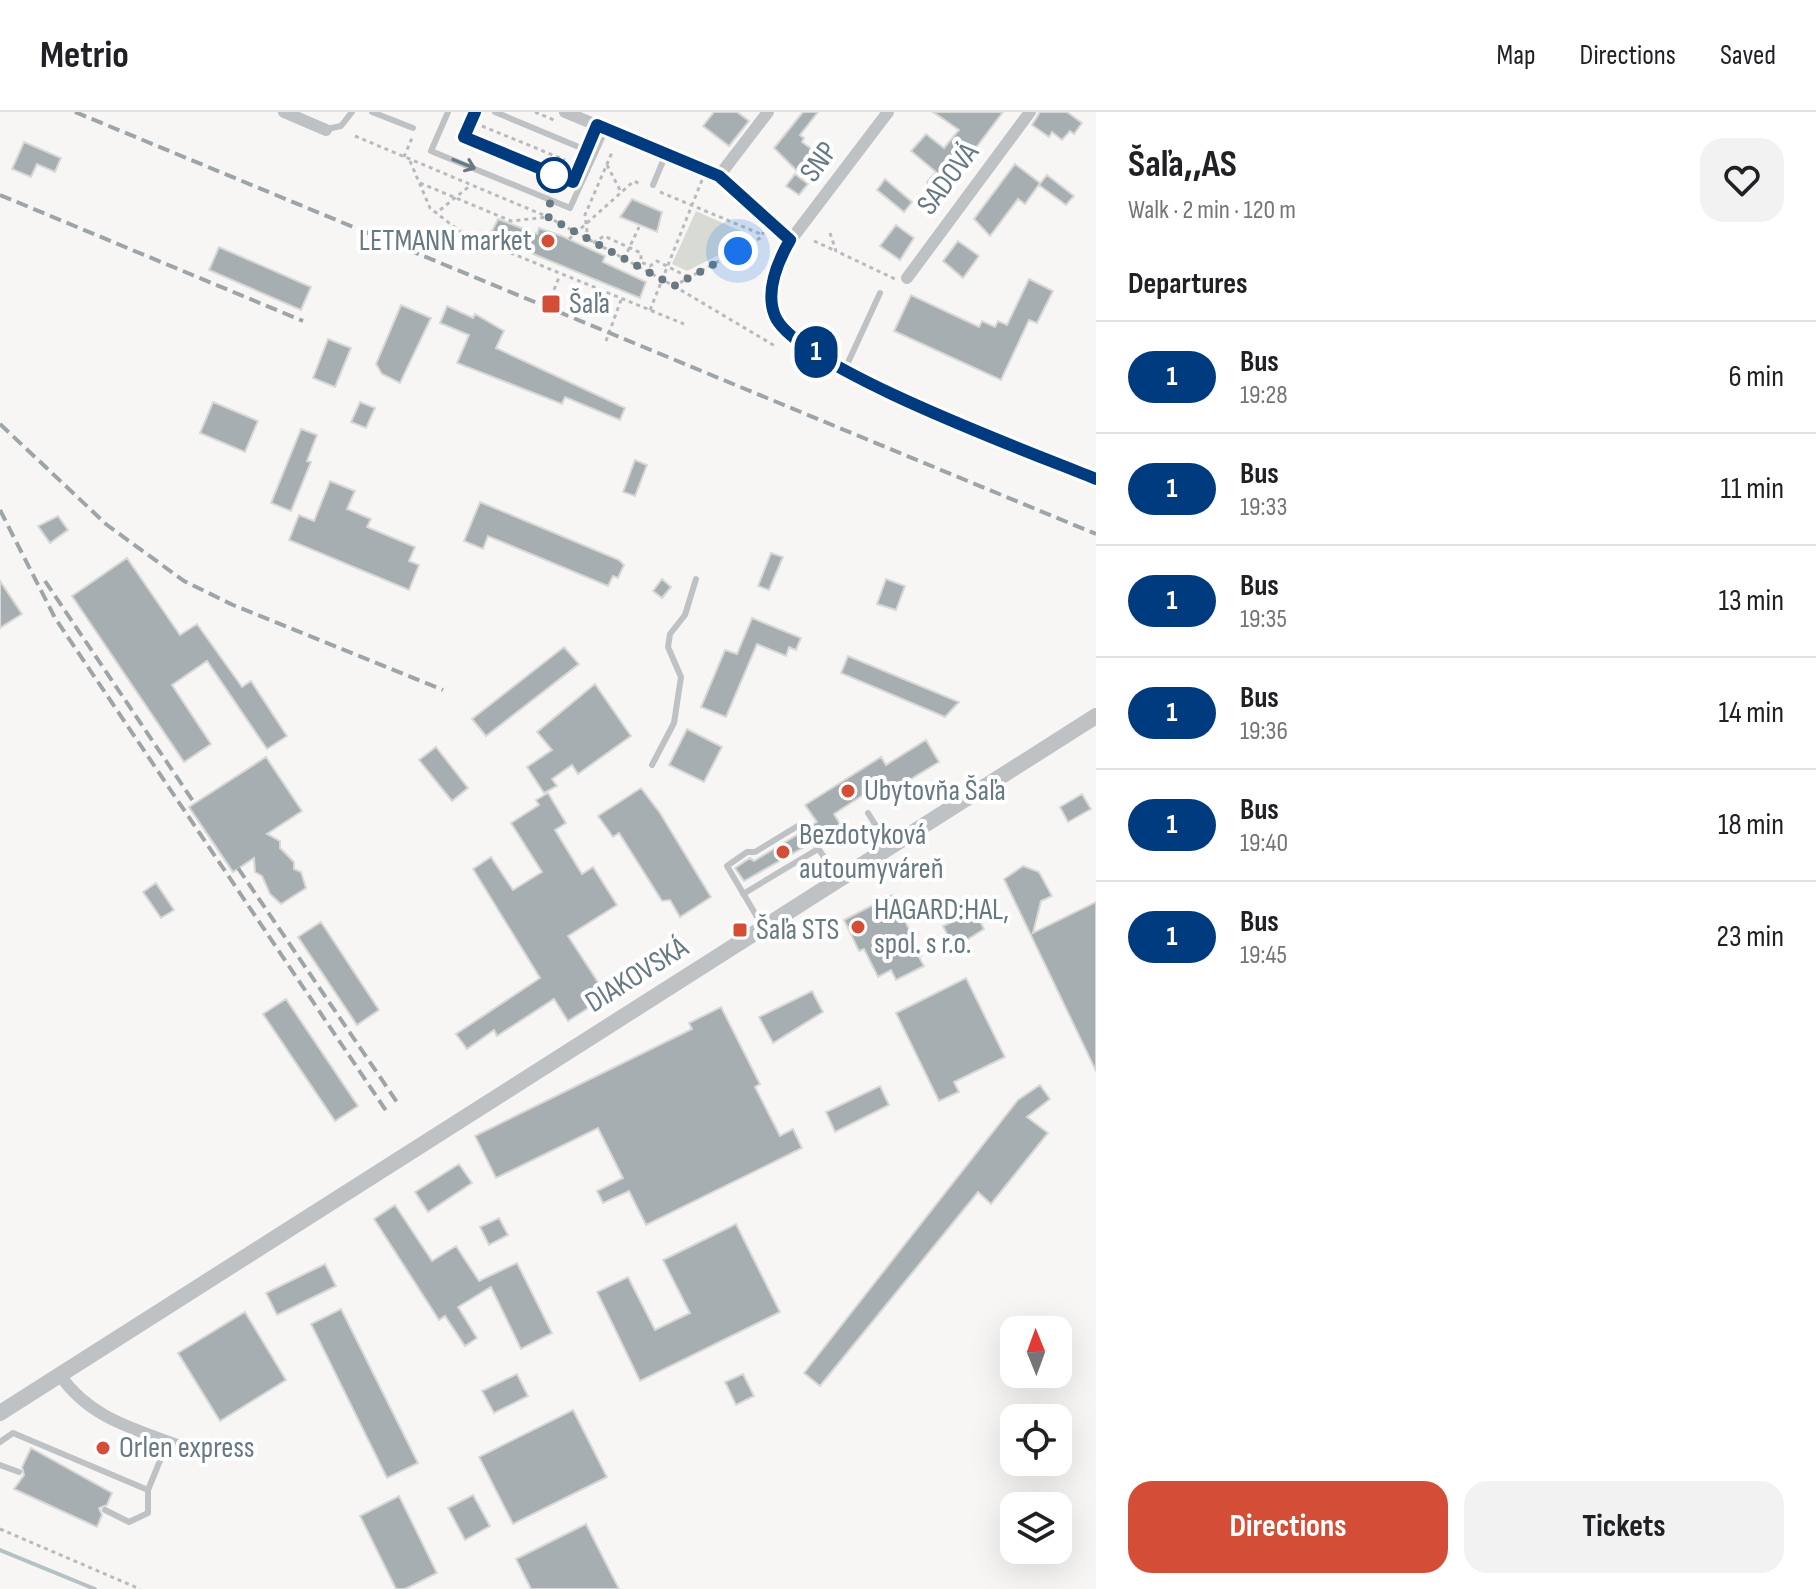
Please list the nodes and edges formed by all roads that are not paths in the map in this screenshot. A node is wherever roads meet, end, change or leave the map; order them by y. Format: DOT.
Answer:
graph roads {
  1 [pos="284,112"];
  2 [pos="352,112"];
  3 [pos="372,112"];
  4 [pos="448,112"];
  5 [pos="475,112"];
  6 [pos="495,112"];
  7 [pos="565,112"];
  8 [pos="768,112"];
  9 [pos="888,112"];
  10 [pos="1030,112"];
  11 [pos="601,127"];
  12 [pos="326,130"];
  13 [pos="413,131"];
  14 [pos="586,150"];
  15 [pos="666,154"];
  16 [pos="719,176"];
  17 [pos="653,185"];
  18 [pos="790,240"];
  19 [pos="907,278"];
  20 [pos="880,293"];
  21 [pos="845,369"];
  22 [pos="1096,479"];
  23 [pos="696,579"];
  24 [pos="1096,716"];
  25 [pos="652,765"];
  26 [pos="868,813"];
  27 [pos="889,847"];
  28 [pos="818,849"];
  29 [pos="840,880"];
  30 [pos="743,894"];
  31 [pos="763,929"];
  32 [pos="60,1375"];
  33 [pos="0,1413"];
  34 [pos="168,1441"];
  35 [pos="0,1442"];
  36 [pos="192,1451"];
  37 [pos="0,1465"];
  38 [pos="19,1472"];
  39 [pos="148,1490"];
  40 [pos="105,1510"];
  1 -- 12 [label="street"];
  2 -- 12 [label="lane"];
  3 -- 13 [label="lane"];
  4 -- 11 [label="lane, one-way"];
  5 -- 14 [label="lane"];
  6 -- 14 [label="lane"];
  7 -- 11 [label="street"];
  8 -- 16 [label="street"];
  9 -- 18 [label="street, SNP"];
  10 -- 19 [label="street, SADOVÁ"];
  11 -- 14 [label="lane"];
  11 -- 15 [label="street"];
  15 -- 16 [label="street"];
  15 -- 17 [label="lane"];
  16 -- 18 [label="street"];
  18 -- 21 [label="street"];
  20 -- 21 [label="lane"];
  21 -- 22 [label="street"];
  23 -- 25 [label="lane"];
  24 -- 27 [label="street, DIAKOVSKÁ"];
  26 -- 27 [label="lane"];
  27 -- 29 [label="street, DIAKOVSKÁ"];
  28 -- 29 [label="lane"];
  28 -- 30 [label="lane"];
  28 -- 30 [label="lane"];
  29 -- 31 [label="street, DIAKOVSKÁ"];
  30 -- 31 [label="lane"];
  31 -- 32 [label="street, DIAKOVSKÁ"];
  32 -- 33 [label="street, DIAKOVSKÁ"];
  32 -- 34 [label="street"];
  34 -- 36 [label="street"];
  34 -- 39 [label="lane"];
  35 -- 39 [label="lane"];
  37 -- 38 [label="lane"];
  39 -- 40 [label="lane"];
}
